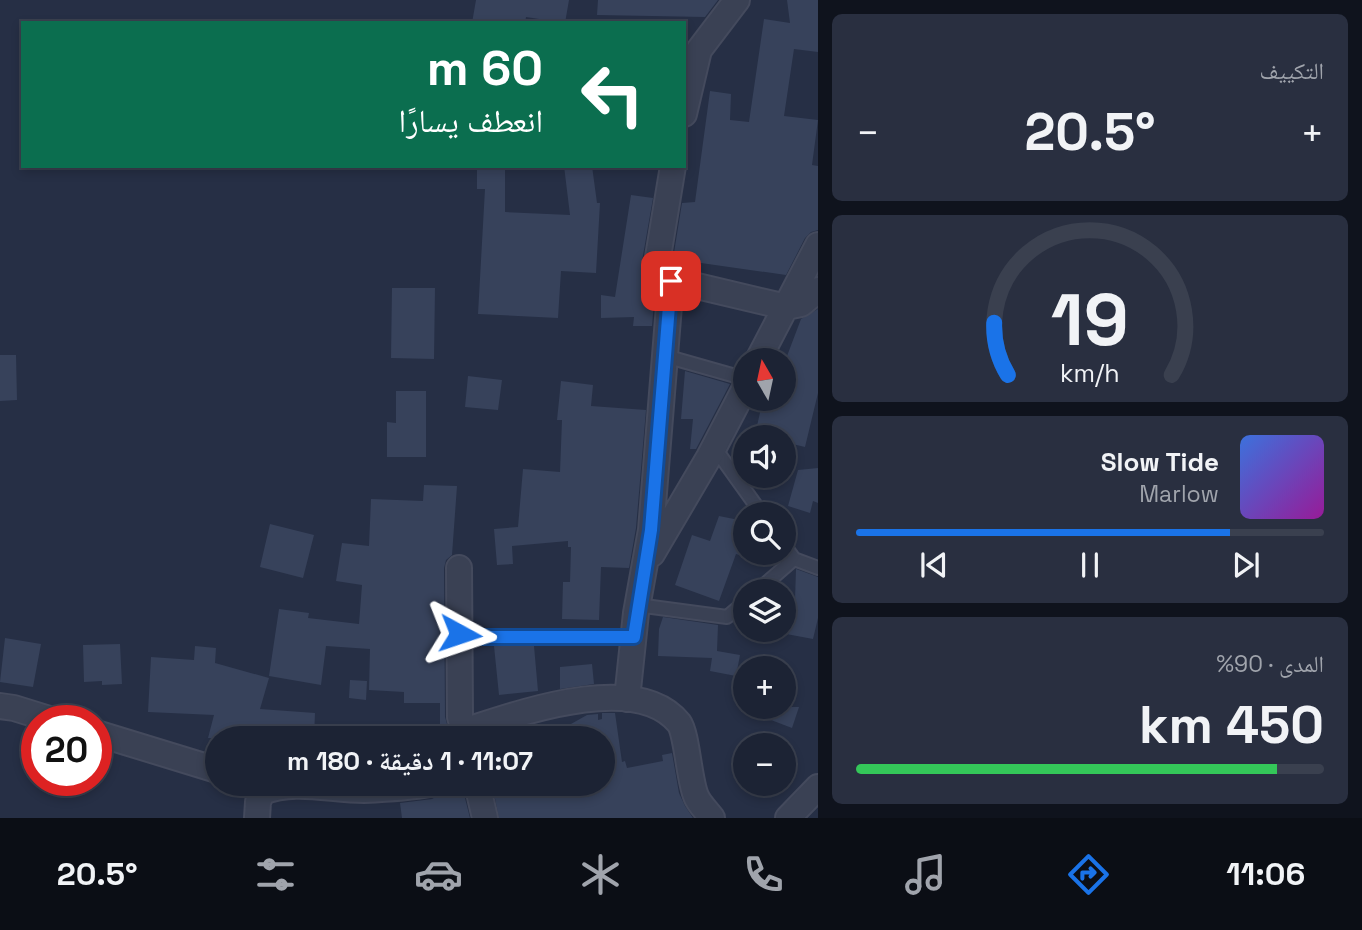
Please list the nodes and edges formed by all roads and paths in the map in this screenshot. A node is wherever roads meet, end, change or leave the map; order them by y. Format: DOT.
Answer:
graph roads {
  1 [pos="737,0"];
  2 [pos="686,105"];
  3 [pos="673,168"];
  4 [pos="818,245"];
  5 [pos="671,281"];
  6 [pos="818,290"];
  7 [pos="786,307"];
  8 [pos="764,348"];
  9 [pos="665,356"];
  10 [pos="733,375"];
  11 [pos="733,410"];
  12 [pos="714,446"];
  13 [pos="754,502"];
  14 [pos="796,560"];
  15 [pos="787,565"];
  16 [pos="644,567"];
  17 [pos="459,568"];
  18 [pos="818,568"];
  19 [pos="771,579"];
  20 [pos="638,605"];
  21 [pos="733,612"];
  22 [pos="460,634"];
  23 [pos="634,637"];
  24 [pos="627,699"];
  25 [pos="0,706"];
  26 [pos="21,710"];
  27 [pos="462,726"];
  28 [pos="488,726"];
  29 [pos="112,738"];
  30 [pos="205,766"];
  31 [pos="818,787"];
  32 [pos="260,796"];
  33 [pos="480,796"];
  34 [pos="257,818"];
  35 [pos="485,818"];
  36 [pos="712,818"];
  37 [pos="788,818"];
  1 -- 2 [label="street"];
  3 -- 5 [label="street"];
  4 -- 7 [label="street"];
  5 -- 7 [label="street"];
  5 -- 9 [label="street"];
  6 -- 7 [label="street"];
  7 -- 8 [label="street"];
  9 -- 10 [label="lane"];
  9 -- 16 [label="street"];
  11 -- 12 [label="street"];
  12 -- 13 [label="lane"];
  12 -- 16 [label="street"];
  14 -- 18 [label="lane"];
  15 -- 19 [label="lane"];
  16 -- 20 [label="street"];
  17 -- 22 [label="street"];
  20 -- 21 [label="lane"];
  20 -- 23 [label="street"];
  22 -- 23 [label="lane"];
  22 -- 27 [label="street"];
  23 -- 24 [label="street"];
  24 -- 28 [label="street"];
  24 -- 36 [label="street"];
  25 -- 26 [label="street"];
  29 -- 30 [label="street"];
  31 -- 37 [label="street"];
  32 -- 34 [label="street"];
  33 -- 35 [label="street"];
}
